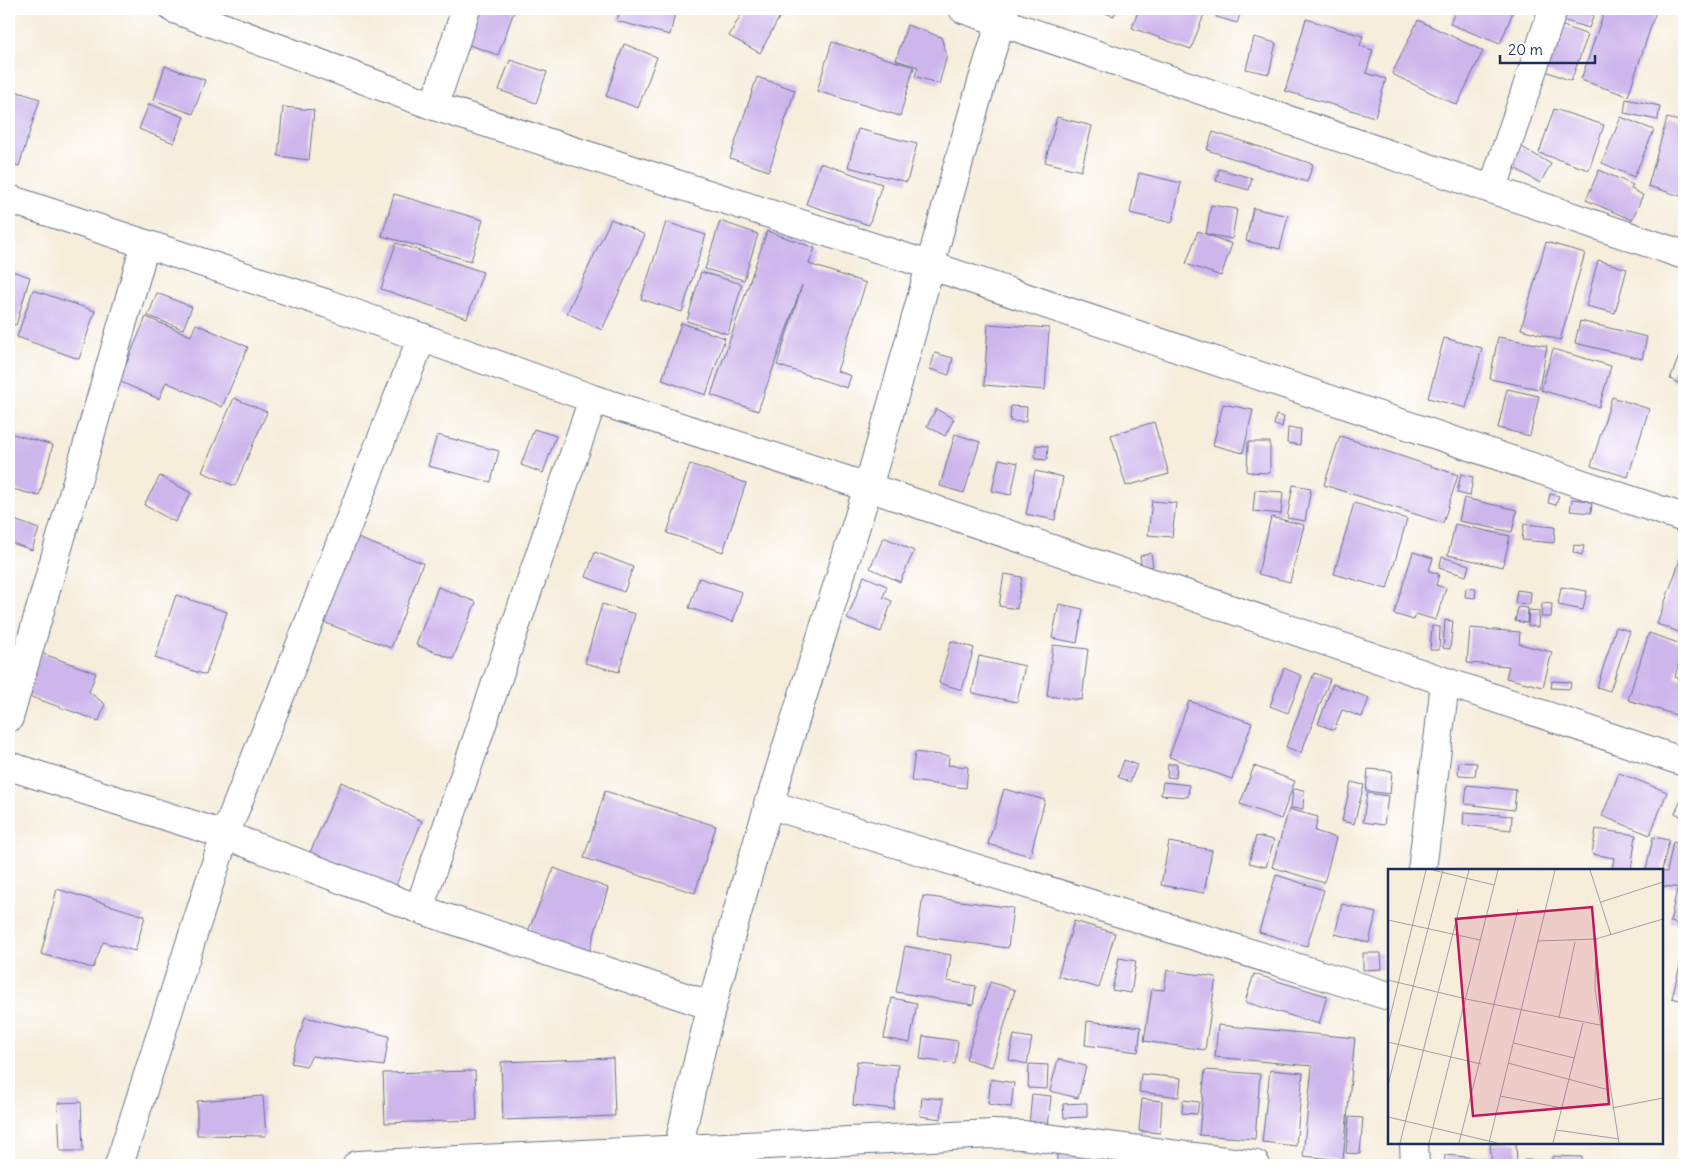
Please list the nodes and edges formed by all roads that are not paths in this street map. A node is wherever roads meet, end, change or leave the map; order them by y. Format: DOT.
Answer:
graph roads {
  1 [pos="174,9"];
  2 [pos="466,9"];
  3 [pos="963,9"];
  4 [pos="1553,9"];
  5 [pos="1003,15"];
  6 [pos="434,106"];
  7 [pos="1493,188"];
  8 [pos="9,199"];
  9 [pos="145,245"];
  10 [pos="1684,255"];
  11 [pos="929,266"];
  12 [pos="422,337"];
  13 [pos="593,399"];
  14 [pos="868,487"];
  15 [pos="1684,518"];
  16 [pos="1445,684"];
  17 [pos="9,718"];
  18 [pos="1684,762"];
  19 [pos="9,766"];
  20 [pos="768,804"];
  21 [pos="225,835"];
  22 [pos="1422,869"];
  23 [pos="419,909"];
  24 [pos="1388,996"];
  25 [pos="712,1006"];
  26 [pos="1414,1144"];
  27 [pos="678,1150"];
  28 [pos="119,1165"];
  29 [pos="357,1165"];
  30 [pos="1256,1165"];
  31 [pos="1415,1165"];
  1 -- 6 [label="street"];
  2 -- 6 [label="street"];
  3 -- 5 [label="street"];
  4 -- 7 [label="street"];
  5 -- 7 [label="street"];
  5 -- 11 [label="street"];
  6 -- 11 [label="street"];
  7 -- 10 [label="street"];
  8 -- 9 [label="street"];
  9 -- 12 [label="street"];
  9 -- 17 [label="street"];
  11 -- 14 [label="street"];
  11 -- 15 [label="street"];
  12 -- 13 [label="street"];
  12 -- 21 [label="street"];
  13 -- 14 [label="street"];
  13 -- 23 [label="street"];
  14 -- 16 [label="street"];
  14 -- 20 [label="street"];
  16 -- 18 [label="street"];
  16 -- 22 [label="street"];
  19 -- 21 [label="street"];
  20 -- 24 [label="street"];
  20 -- 25 [label="street"];
  21 -- 23 [label="street"];
  21 -- 28 [label="street"];
  23 -- 25 [label="street"];
  25 -- 27 [label="street"];
  26 -- 31 [label="street"];
  27 -- 29 [label="street"];
  27 -- 30 [label="street"];
}
